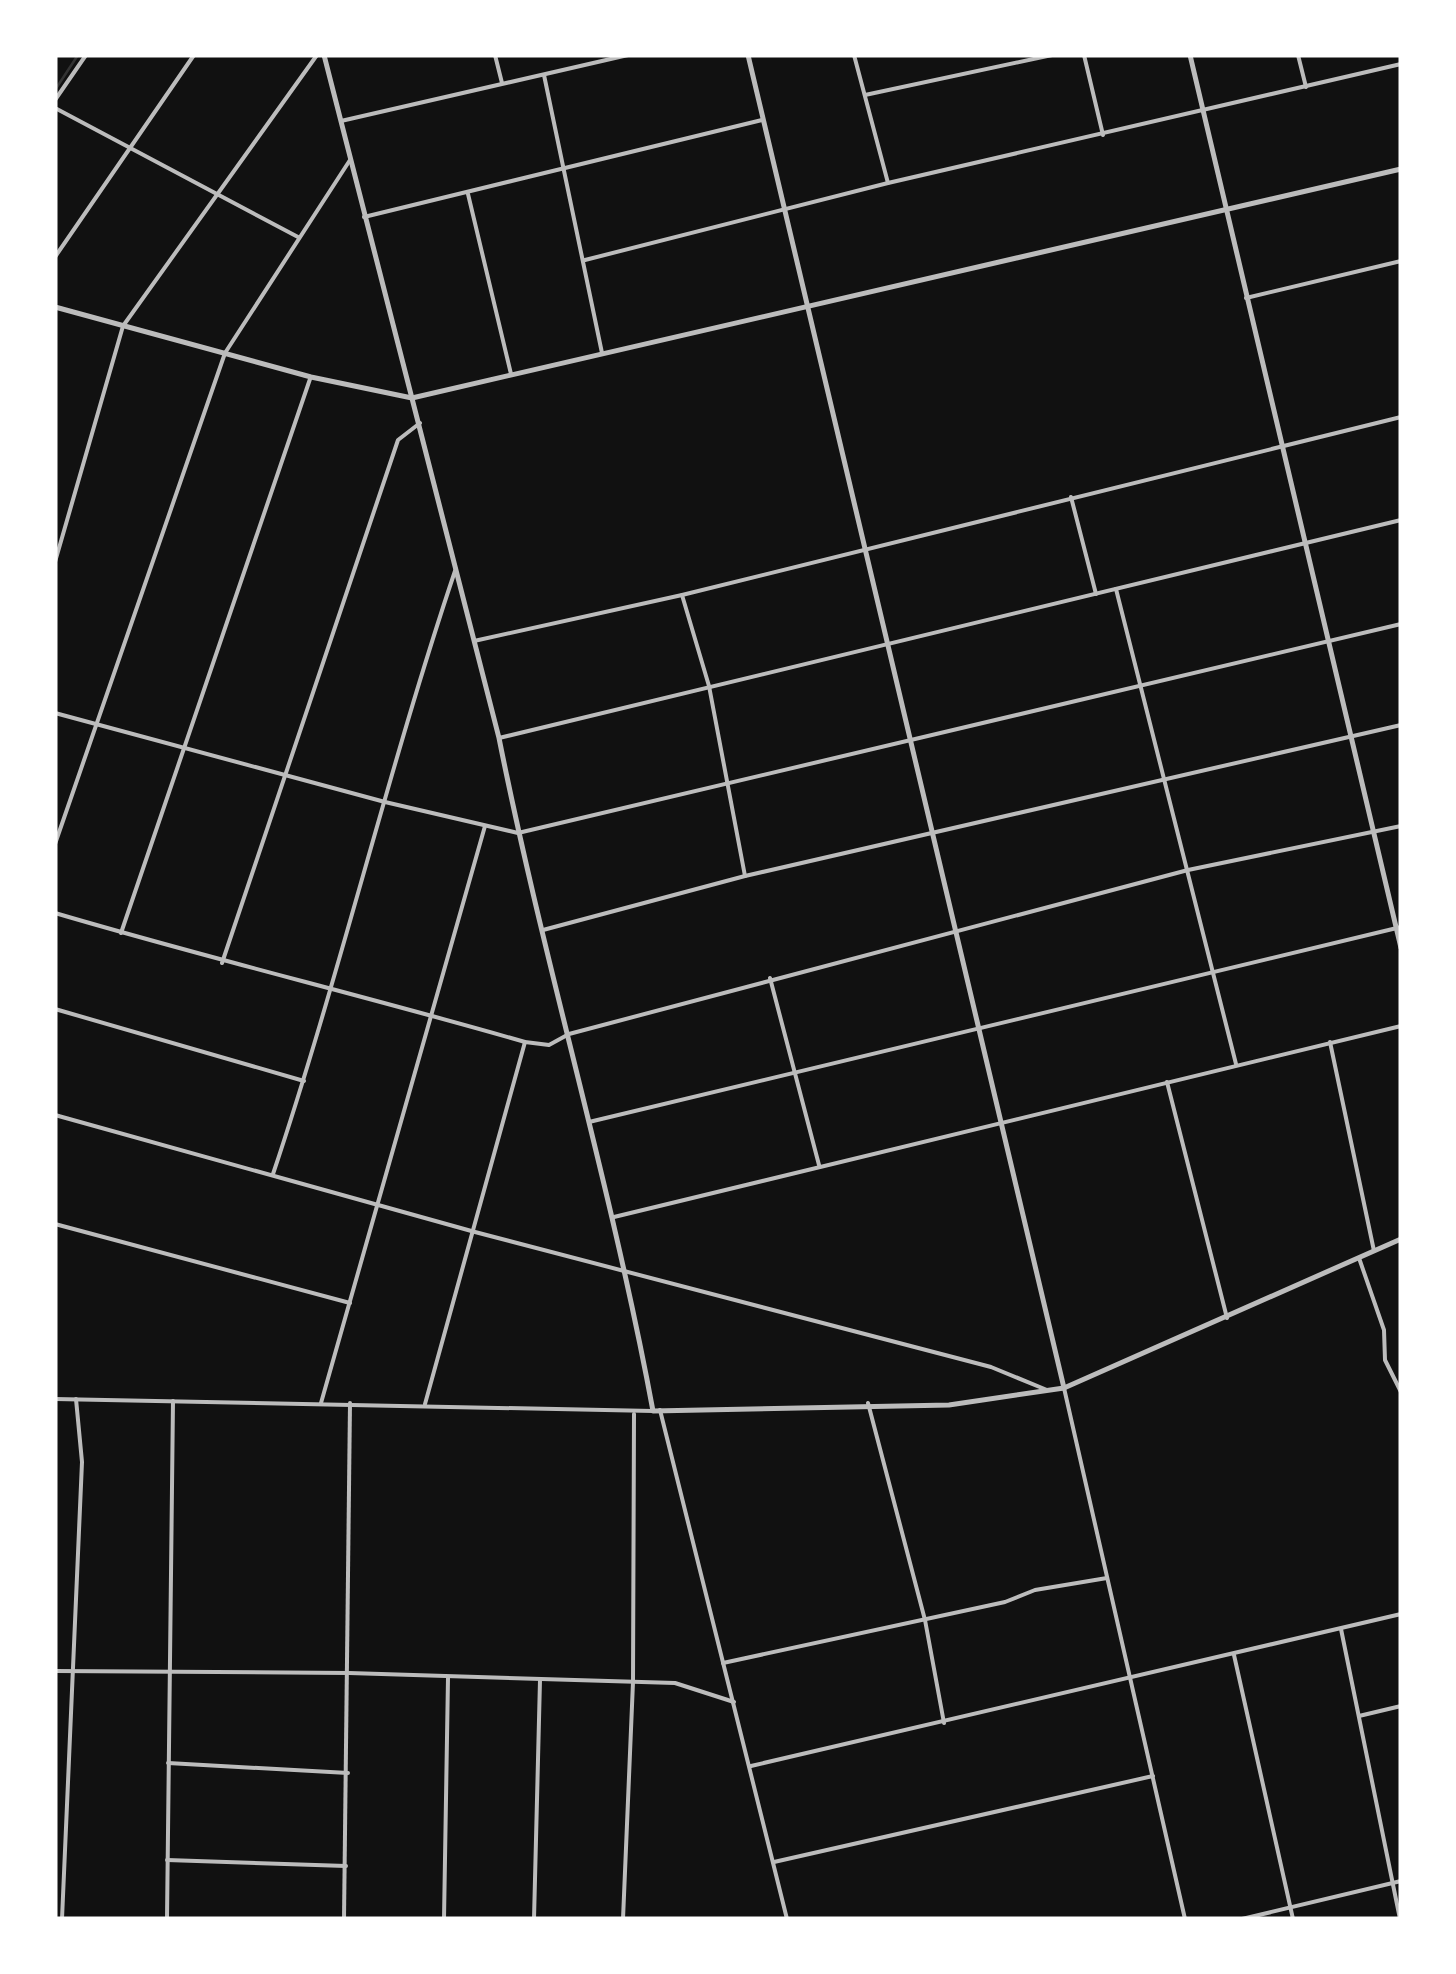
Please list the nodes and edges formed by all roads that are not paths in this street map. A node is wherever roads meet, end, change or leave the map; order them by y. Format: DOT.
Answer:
graph roads {
  1 [pos="86,55"];
  2 [pos="194,55"];
  3 [pos="320,55"];
  4 [pos="495,55"];
  5 [pos="628,55"];
  6 [pos="748,55"];
  7 [pos="854,55"];
  8 [pos="1052,55"];
  9 [pos="1084,55"];
  10 [pos="1190,55"];
  11 [pos="1298,55"];
  12 [pos="1401,64"];
  13 [pos="544,75"];
  14 [pos="502,84"];
  15 [pos="1306,87"];
  16 [pos="865,94"];
  17 [pos="55,100"];
  18 [pos="55,108"];
  19 [pos="1202,112"];
  20 [pos="762,120"];
  21 [pos="340,121"];
  22 [pos="1103,135"];
  23 [pos="130,146"];
  24 [pos="350,160"];
  25 [pos="566,169"];
  26 [pos="1401,169"];
  27 [pos="888,183"];
  28 [pos="218,192"];
  29 [pos="468,194"];
  30 [pos="782,210"];
  31 [pos="1226,211"];
  32 [pos="364,218"];
  33 [pos="300,238"];
  34 [pos="55,257"];
  35 [pos="585,260"];
  36 [pos="1401,261"];
  37 [pos="1246,298"];
  38 [pos="55,307"];
  39 [pos="808,307"];
  40 [pos="123,326"];
  41 [pos="226,353"];
  42 [pos="602,353"];
  43 [pos="510,374"];
  44 [pos="310,377"];
  45 [pos="412,398"];
  46 [pos="1401,417"];
  47 [pos="421,422"];
  48 [pos="1281,448"];
  49 [pos="1071,497"];
  50 [pos="1401,520"];
  51 [pos="1304,541"];
  52 [pos="864,550"];
  53 [pos="55,562"];
  54 [pos="456,569"];
  55 [pos="1116,589"];
  56 [pos="1096,594"];
  57 [pos="682,595"];
  58 [pos="1401,624"];
  59 [pos="1328,639"];
  60 [pos="474,641"];
  61 [pos="892,646"];
  62 [pos="709,686"];
  63 [pos="1140,686"];
  64 [pos="55,713"];
  65 [pos="97,724"];
  66 [pos="1401,725"];
  67 [pos="1351,736"];
  68 [pos="499,738"];
  69 [pos="912,742"];
  70 [pos="186,744"];
  71 [pos="288,774"];
  72 [pos="1166,780"];
  73 [pos="726,781"];
  74 [pos="384,802"];
  75 [pos="485,826"];
  76 [pos="1401,826"];
  77 [pos="518,832"];
  78 [pos="1374,832"];
  79 [pos="932,836"];
  80 [pos="55,844"];
  81 [pos="1188,870"];
  82 [pos="745,876"];
  83 [pos="55,913"];
  84 [pos="956,928"];
  85 [pos="1399,928"];
  86 [pos="543,930"];
  87 [pos="122,933"];
  88 [pos="1401,948"];
  89 [pos="222,963"];
  90 [pos="1215,969"];
  91 [pos="770,978"];
  92 [pos="333,988"];
  93 [pos="55,1010"];
  94 [pos="434,1016"];
  95 [pos="981,1026"];
  96 [pos="1401,1026"];
  97 [pos="569,1034"];
  98 [pos="524,1042"];
  99 [pos="1330,1042"];
  100 [pos="1236,1064"];
  101 [pos="794,1071"];
  102 [pos="304,1082"];
  103 [pos="1167,1082"];
  104 [pos="55,1115"];
  105 [pos="1002,1120"];
  106 [pos="589,1122"];
  107 [pos="819,1165"];
  108 [pos="273,1174"];
  109 [pos="380,1203"];
  110 [pos="614,1217"];
  111 [pos="55,1224"];
  112 [pos="475,1232"];
  113 [pos="1401,1239"];
  114 [pos="1374,1252"];
  115 [pos="1358,1258"];
  116 [pos="626,1268"];
  117 [pos="350,1303"];
  118 [pos="1227,1318"];
  119 [pos="1064,1388"];
  120 [pos="1047,1390"];
  121 [pos="1401,1392"];
  122 [pos="55,1399"];
  123 [pos="76,1399"];
  124 [pos="174,1401"];
  125 [pos="321,1403"];
  126 [pos="350,1403"];
  127 [pos="868,1403"];
  128 [pos="425,1406"];
  129 [pos="657,1410"];
  130 [pos="634,1414"];
  131 [pos="1107,1578"];
  132 [pos="1401,1614"];
  133 [pos="925,1620"];
  134 [pos="1341,1629"];
  135 [pos="1234,1655"];
  136 [pos="723,1663"];
  137 [pos="55,1671"];
  138 [pos="71,1671"];
  139 [pos="170,1673"];
  140 [pos="349,1673"];
  141 [pos="448,1678"];
  142 [pos="1130,1678"];
  143 [pos="540,1680"];
  144 [pos="633,1682"];
  145 [pos="734,1702"];
  146 [pos="1401,1706"];
  147 [pos="1359,1716"];
  148 [pos="944,1723"];
  149 [pos="168,1763"];
  150 [pos="752,1766"];
  151 [pos="348,1773"];
  152 [pos="1153,1776"];
  153 [pos="167,1860"];
  154 [pos="774,1862"];
  155 [pos="346,1866"];
  156 [pos="1401,1881"];
  157 [pos="1391,1883"];
  158 [pos="1290,1908"];
  159 [pos="62,1919"];
  160 [pos="167,1919"];
  161 [pos="344,1919"];
  162 [pos="444,1919"];
  163 [pos="534,1919"];
  164 [pos="623,1919"];
  165 [pos="787,1919"];
  166 [pos="1185,1919"];
  167 [pos="1242,1919"];
  168 [pos="1293,1919"];
  169 [pos="1400,1919"];
  1 -- 17 [label="street"];
  2 -- 23 [label="street"];
  3 -- 21 [label="street"];
  3 -- 28 [label="street"];
  4 -- 14 [label="street"];
  5 -- 13 [label="street"];
  6 -- 20 [label="street"];
  7 -- 16 [label="street"];
  8 -- 16 [label="street"];
  9 -- 22 [label="street"];
  10 -- 19 [label="street"];
  11 -- 15 [label="street"];
  12 -- 15 [label="street"];
  13 -- 14 [label="street"];
  13 -- 25 [label="street"];
  14 -- 21 [label="street"];
  15 -- 19 [label="street"];
  16 -- 27 [label="street"];
  18 -- 23 [label="street"];
  19 -- 22 [label="street"];
  19 -- 31 [label="street"];
  20 -- 25 [label="street"];
  20 -- 30 [label="street"];
  21 -- 24 [label="street"];
  22 -- 27 [label="street"];
  23 -- 28 [label="street"];
  23 -- 34 [label="street"];
  24 -- 32 [label="street"];
  24 -- 33 [label="street"];
  25 -- 29 [label="street"];
  25 -- 35 [label="street"];
  26 -- 31 [label="street"];
  27 -- 30 [label="street"];
  28 -- 33 [label="street"];
  28 -- 40 [label="street"];
  29 -- 32 [label="street"];
  29 -- 43 [label="street"];
  30 -- 35 [label="street"];
  30 -- 39 [label="street"];
  31 -- 37 [label="street"];
  31 -- 39 [label="street"];
  32 -- 45 [label="street"];
  33 -- 41 [label="street"];
  35 -- 42 [label="street"];
  36 -- 37 [label="street"];
  37 -- 48 [label="street"];
  38 -- 40 [label="street"];
  39 -- 42 [label="street"];
  39 -- 52 [label="street"];
  40 -- 41 [label="street"];
  40 -- 53 [label="street"];
  41 -- 44 [label="street"];
  41 -- 65 [label="street"];
  42 -- 43 [label="street"];
  43 -- 45 [label="street"];
  44 -- 45 [label="street"];
  44 -- 70 [label="street"];
  45 -- 47 [label="street"];
  46 -- 48 [label="street"];
  47 -- 54 [label="street"];
  47 -- 71 [label="street"];
  48 -- 49 [label="street"];
  48 -- 51 [label="street"];
  49 -- 52 [label="street"];
  49 -- 56 [label="street"];
  50 -- 51 [label="street"];
  51 -- 55 [label="street"];
  51 -- 59 [label="street"];
  52 -- 57 [label="street"];
  52 -- 61 [label="street"];
  54 -- 60 [label="street"];
  54 -- 74 [label="street"];
  55 -- 56 [label="street"];
  55 -- 63 [label="street"];
  56 -- 61 [label="street"];
  57 -- 60 [label="street"];
  57 -- 62 [label="street"];
  58 -- 59 [label="street"];
  59 -- 63 [label="street"];
  59 -- 67 [label="street"];
  60 -- 68 [label="street"];
  61 -- 62 [label="street"];
  61 -- 69 [label="street"];
  62 -- 68 [label="street"];
  62 -- 73 [label="street"];
  63 -- 69 [label="street"];
  63 -- 72 [label="street"];
  64 -- 65 [label="street"];
  65 -- 70 [label="street"];
  65 -- 80 [label="street"];
  66 -- 67 [label="street"];
  67 -- 72 [label="street"];
  67 -- 78 [label="street"];
  68 -- 77 [label="street"];
  69 -- 73 [label="street"];
  69 -- 79 [label="street"];
  70 -- 71 [label="street"];
  70 -- 87 [label="street"];
  71 -- 74 [label="street"];
  71 -- 89 [label="street"];
  72 -- 79 [label="street"];
  72 -- 81 [label="street"];
  73 -- 77 [label="street"];
  73 -- 82 [label="street"];
  74 -- 75 [label="street"];
  74 -- 92 [label="street"];
  75 -- 77 [label="street"];
  75 -- 94 [label="street"];
  76 -- 78 [label="street"];
  77 -- 86 [label="street"];
  78 -- 81 [label="street"];
  78 -- 85 [label="street"];
  79 -- 82 [label="street"];
  79 -- 84 [label="street"];
  81 -- 84 [label="street"];
  81 -- 90 [label="street"];
  82 -- 86 [label="street"];
  83 -- 87 [label="street"];
  84 -- 91 [label="street"];
  84 -- 95 [label="street"];
  85 -- 88 [label="street"];
  85 -- 90 [label="street"];
  86 -- 97 [label="street"];
  87 -- 89 [label="street"];
  89 -- 92 [label="street"];
  90 -- 95 [label="street"];
  90 -- 100 [label="street"];
  91 -- 97 [label="street"];
  91 -- 101 [label="street"];
  92 -- 94 [label="street"];
  92 -- 102 [label="street"];
  93 -- 102 [label="street"];
  94 -- 98 [label="street"];
  94 -- 109 [label="street"];
  95 -- 101 [label="street"];
  95 -- 105 [label="street"];
  96 -- 99 [label="street"];
  97 -- 98 [label="street"];
  97 -- 106 [label="street"];
  98 -- 112 [label="street"];
  99 -- 100 [label="street"];
  99 -- 114 [label="street"];
  100 -- 103 [label="street"];
  101 -- 106 [label="street"];
  101 -- 107 [label="street"];
  102 -- 108 [label="street"];
  103 -- 105 [label="street"];
  103 -- 118 [label="street"];
  104 -- 108 [label="street"];
  105 -- 107 [label="street"];
  105 -- 119 [label="street"];
  106 -- 110 [label="street"];
  107 -- 110 [label="street"];
  108 -- 109 [label="street"];
  109 -- 112 [label="street"];
  109 -- 117 [label="street"];
  110 -- 116 [label="street"];
  111 -- 117 [label="street"];
  112 -- 116 [label="street"];
  112 -- 128 [label="street"];
  113 -- 114 [label="street"];
  114 -- 115 [label="street"];
  115 -- 118 [label="street"];
  115 -- 121 [label="street"];
  116 -- 120 [label="street"];
  116 -- 129 [label="street"];
  117 -- 125 [label="street"];
  118 -- 119 [label="street"];
  119 -- 120 [label="street"];
  119 -- 131 [label="street"];
  120 -- 127 [label="street"];
  122 -- 123 [label="street"];
  123 -- 124 [label="street"];
  123 -- 138 [label="street"];
  124 -- 125 [label="street"];
  124 -- 139 [label="street"];
  125 -- 126 [label="street"];
  126 -- 128 [label="street"];
  126 -- 140 [label="street"];
  127 -- 129 [label="street"];
  127 -- 133 [label="street"];
  128 -- 130 [label="street"];
  129 -- 130 [label="street"];
  129 -- 136 [label="street"];
  130 -- 144 [label="street"];
  131 -- 133 [label="street"];
  131 -- 142 [label="street"];
  132 -- 134 [label="street"];
  133 -- 136 [label="street"];
  133 -- 148 [label="street"];
  134 -- 135 [label="street"];
  134 -- 147 [label="street"];
  135 -- 142 [label="street"];
  135 -- 158 [label="street"];
  136 -- 145 [label="street"];
  137 -- 138 [label="street"];
  138 -- 139 [label="street"];
  138 -- 159 [label="street"];
  139 -- 140 [label="street"];
  139 -- 149 [label="street"];
  140 -- 141 [label="street"];
  140 -- 151 [label="street"];
  141 -- 143 [label="street"];
  141 -- 162 [label="street"];
  142 -- 148 [label="street"];
  142 -- 152 [label="street"];
  143 -- 144 [label="street"];
  143 -- 163 [label="street"];
  144 -- 145 [label="street"];
  144 -- 164 [label="street"];
  145 -- 150 [label="street"];
  146 -- 147 [label="street"];
  147 -- 157 [label="street"];
  148 -- 150 [label="street"];
  149 -- 151 [label="street"];
  149 -- 153 [label="street"];
  150 -- 154 [label="street"];
  151 -- 155 [label="street"];
  152 -- 154 [label="street"];
  152 -- 166 [label="street"];
  153 -- 155 [label="street"];
  153 -- 160 [label="street"];
  154 -- 165 [label="street"];
  155 -- 161 [label="street"];
  156 -- 157 [label="street"];
  157 -- 158 [label="street"];
  157 -- 169 [label="street"];
  158 -- 167 [label="street"];
  158 -- 168 [label="street"];
}
